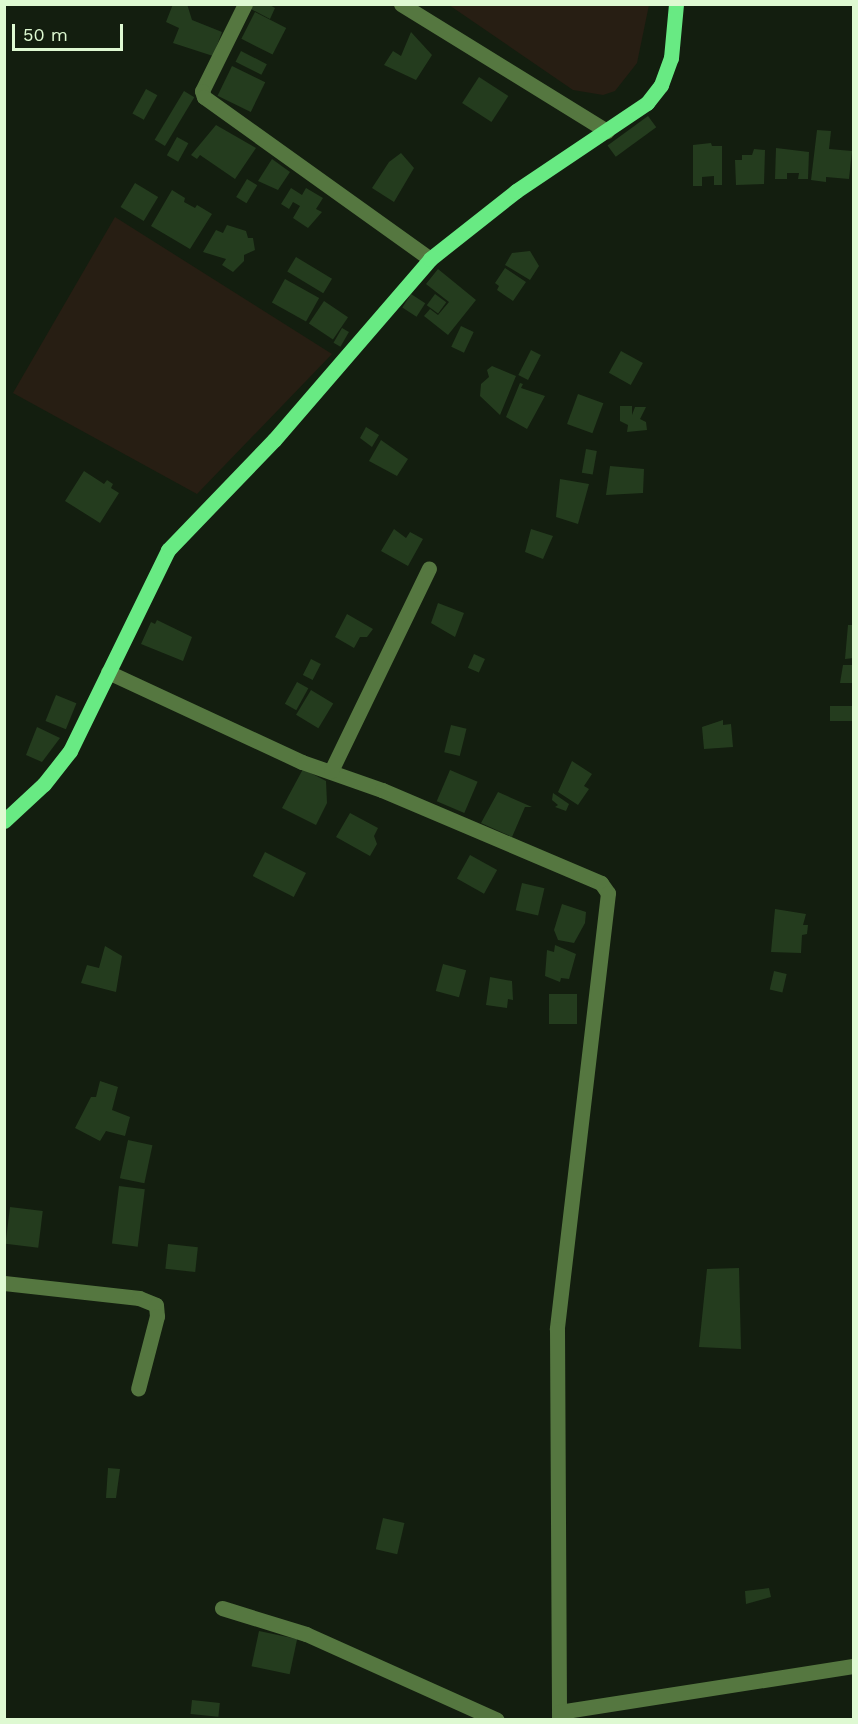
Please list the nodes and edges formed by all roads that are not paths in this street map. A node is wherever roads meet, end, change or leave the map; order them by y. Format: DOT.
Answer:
graph roads {
  1 [pos="245,4"];
  2 [pos="401,4"];
  3 [pos="676,4"];
  4 [pos="607,131"];
  5 [pos="430,259"];
  6 [pos="429,568"];
  7 [pos="108,672"];
  8 [pos="331,771"];
  9 [pos="4,821"];
  10 [pos="4,1283"];
  11 [pos="138,1389"];
  12 [pos="222,1608"];
  13 [pos="854,1666"];
  14 [pos="559,1716"];
  15 [pos="497,1719"];
  1 -- 5 [label="street"];
  2 -- 4 [label="street"];
  3 -- 4 [label="main road"];
  4 -- 5 [label="main road"];
  5 -- 7 [label="main road"];
  6 -- 8 [label="street"];
  7 -- 8 [label="street"];
  7 -- 9 [label="main road"];
  8 -- 14 [label="street"];
  10 -- 11 [label="street"];
  12 -- 15 [label="street"];
  13 -- 14 [label="street"];
}
